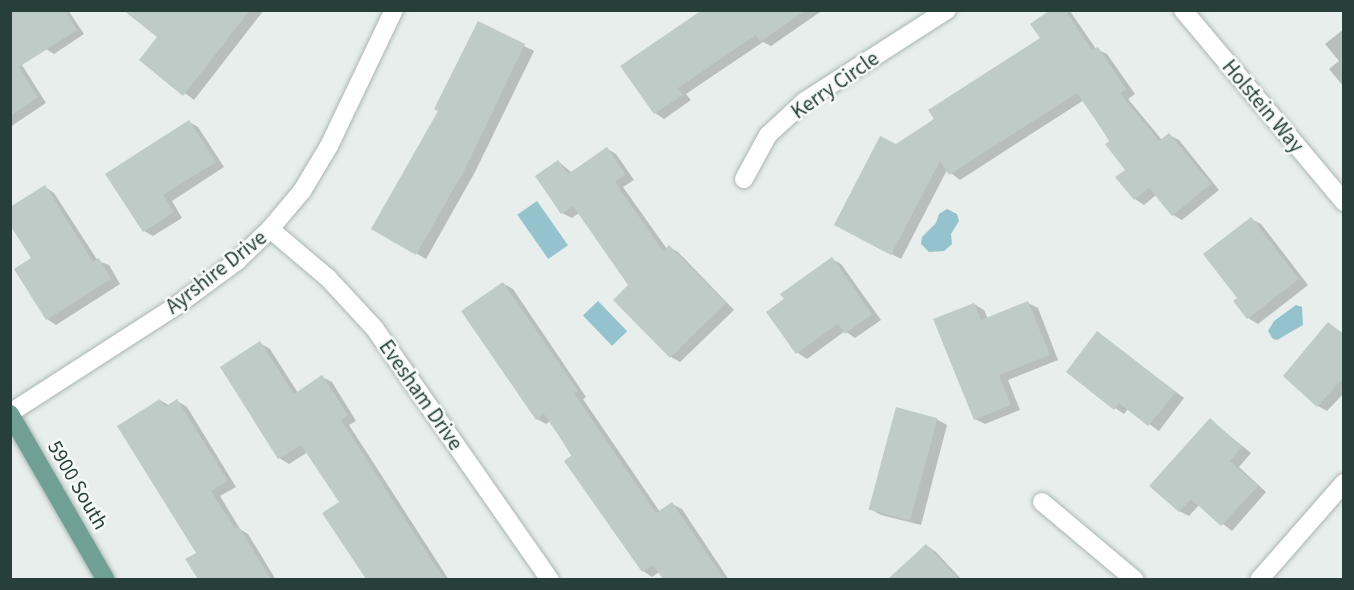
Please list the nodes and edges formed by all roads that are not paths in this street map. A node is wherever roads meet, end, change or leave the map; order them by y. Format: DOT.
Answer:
graph roads {
  1 [pos="394,10"];
  2 [pos="947,10"];
  3 [pos="1183,10"];
  4 [pos="744,179"];
  5 [pos="1344,202"];
  6 [pos="270,229"];
  7 [pos="10,413"];
  8 [pos="1344,483"];
  9 [pos="1042,502"];
  10 [pos="106,579"];
  11 [pos="550,579"];
  12 [pos="1135,579"];
  13 [pos="1259,579"];
  1 -- 6 [label="street, Ayrshire Drive"];
  2 -- 4 [label="street, Kerry Circle"];
  3 -- 5 [label="street, Holstein Way"];
  6 -- 7 [label="street, Ayrshire Drive"];
  6 -- 11 [label="street, Evesham Drive"];
  7 -- 10 [label="main road, 5900 South"];
  8 -- 13 [label="street"];
  9 -- 12 [label="street"];
}
